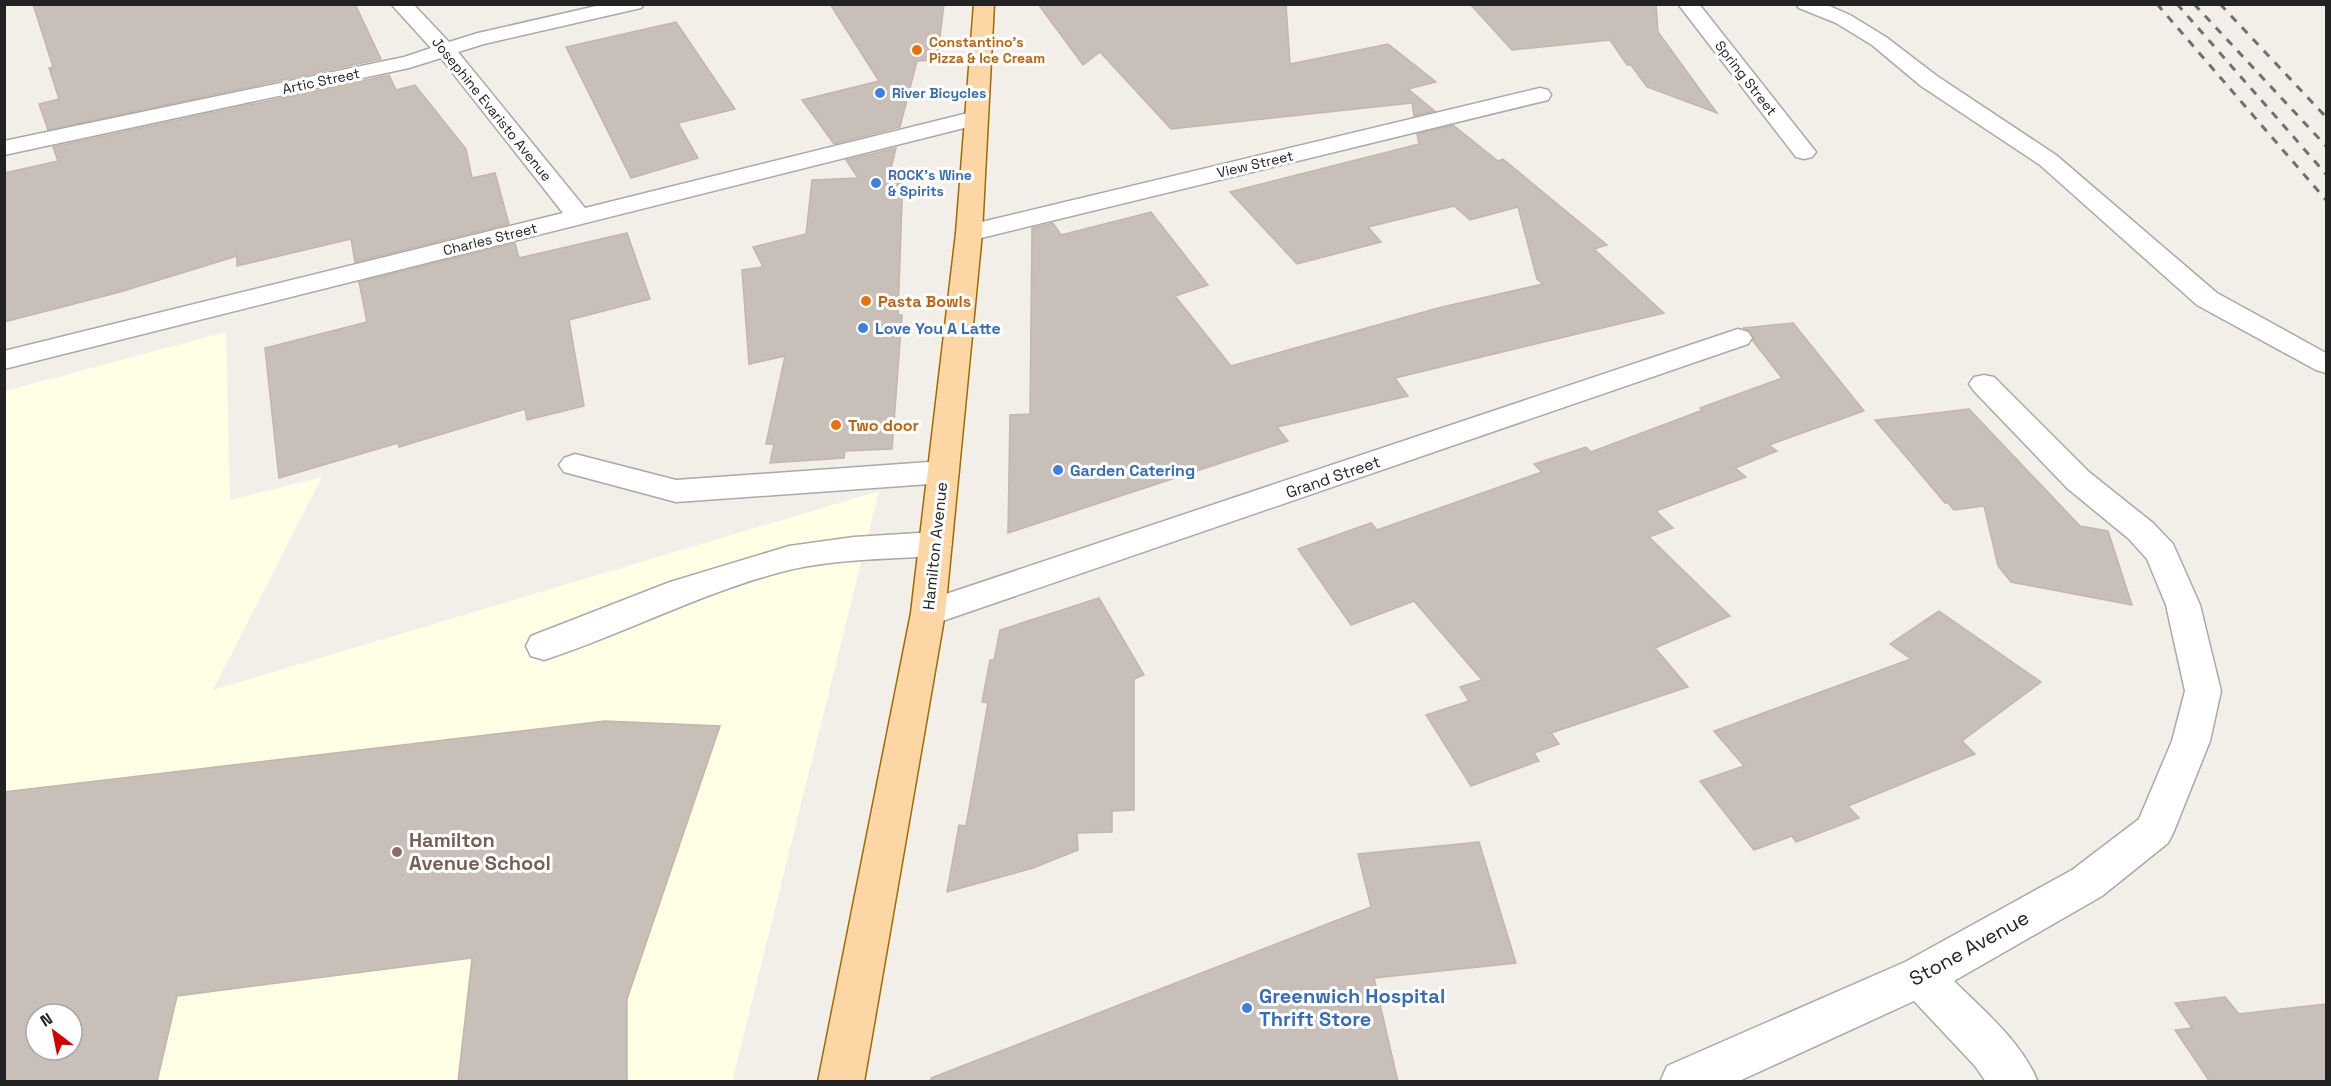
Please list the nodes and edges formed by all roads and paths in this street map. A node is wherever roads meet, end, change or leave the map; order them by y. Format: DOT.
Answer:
graph roads {
  1 [pos="401,4"];
  2 [pos="634,4"];
  3 [pos="984,4"];
  4 [pos="1688,4"];
  5 [pos="1806,4"];
  6 [pos="446,51"];
  7 [pos="1540,95"];
  8 [pos="976,118"];
  9 [pos="4,148"];
  10 [pos="1804,153"];
  11 [pos="579,217"];
  12 [pos="969,232"];
  13 [pos="1738,338"];
  14 [pos="4,360"];
  15 [pos="2326,364"];
  16 [pos="1984,384"];
  17 [pos="575,465"];
  18 [pos="943,472"];
  19 [pos="935,544"];
  20 [pos="928,613"];
  21 [pos="544,646"];
  22 [pos="1920,977"];
  23 [pos="841,1082"];
  24 [pos="1683,1082"];
  25 [pos="2015,1082"];
  1 -- 6 [label="street, Josephine Evaristo Avenue"];
  2 -- 6 [label="street, Artic Street"];
  3 -- 8 [label="main road, Hamilton Avenue"];
  4 -- 10 [label="street, Spring Street"];
  5 -- 15 [label="street"];
  6 -- 9 [label="street, Artic Street"];
  6 -- 11 [label="street, Josephine Evaristo Avenue"];
  7 -- 12 [label="street, View Street"];
  8 -- 11 [label="street, Charles Street"];
  8 -- 12 [label="main road, Hamilton Avenue"];
  11 -- 14 [label="street, Charles Street"];
  12 -- 18 [label="main road, Hamilton Avenue"];
  13 -- 20 [label="street, Grand Street"];
  16 -- 22 [label="street, Stone Avenue"];
  17 -- 18 [label="street"];
  18 -- 19 [label="main road, Hamilton Avenue"];
  19 -- 20 [label="main road, Hamilton Avenue"];
  19 -- 21 [label="street"];
  20 -- 23 [label="main road, Hamilton Avenue"];
  22 -- 24 [label="street, Stone Avenue"];
  22 -- 25 [label="street"];
}
